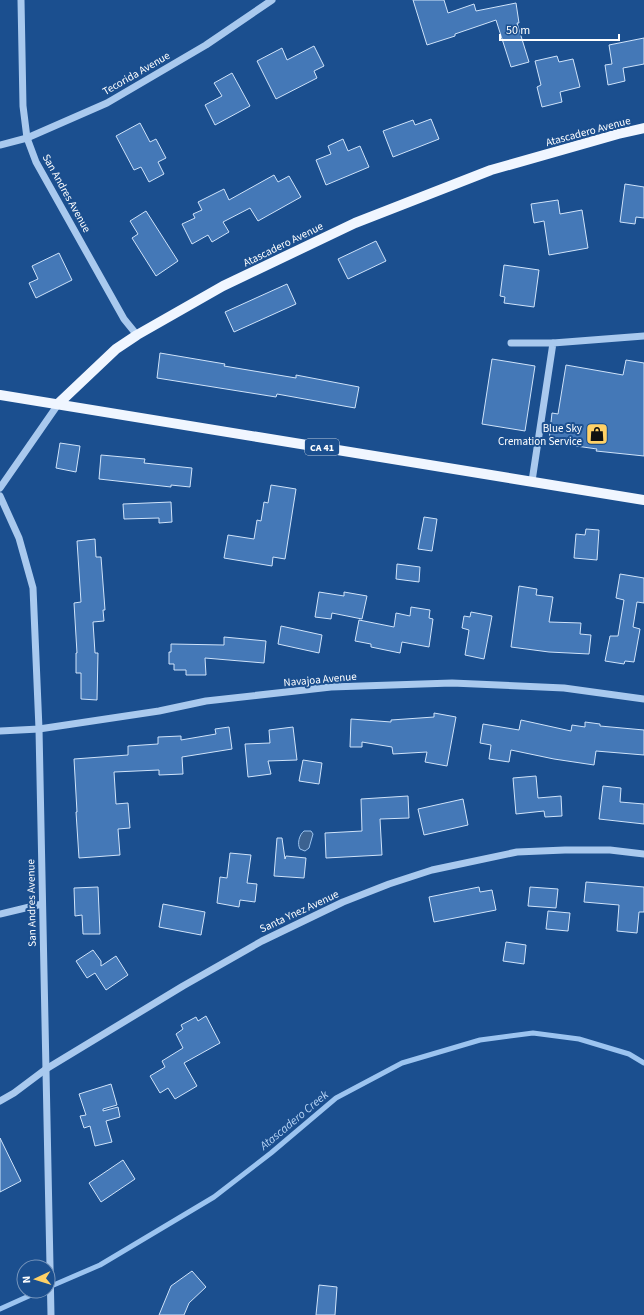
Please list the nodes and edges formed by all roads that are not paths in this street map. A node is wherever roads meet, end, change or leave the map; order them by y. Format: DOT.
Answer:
graph roads {
  1 [pos="21,0"];
  2 [pos="272,0"];
  3 [pos="644,128"];
  4 [pos="27,138"];
  5 [pos="0,145"];
  6 [pos="137,335"];
  7 [pos="644,336"];
  8 [pos="511,343"];
  9 [pos="553,343"];
  10 [pos="0,395"];
  11 [pos="59,403"];
  12 [pos="532,481"];
  13 [pos="0,488"];
  14 [pos="0,496"];
  15 [pos="644,500"];
  16 [pos="644,699"];
  17 [pos="39,729"];
  18 [pos="0,731"];
  19 [pos="644,854"];
  20 [pos="42,904"];
  21 [pos="0,914"];
  22 [pos="46,1069"];
  23 [pos="0,1101"];
  24 [pos="51,1312"];
  1 -- 4 [label="street, San Andres Avenue"];
  2 -- 4 [label="street, Tecorida Avenue"];
  3 -- 6 [label="main road, Atascadero Avenue"];
  4 -- 5 [label="street, Tecorida Avenue"];
  4 -- 6 [label="street, San Andres Avenue"];
  6 -- 11 [label="main road, Atascadero Avenue"];
  7 -- 9 [label="street"];
  8 -- 9 [label="street"];
  9 -- 12 [label="street"];
  10 -- 11 [label="main road, CA 41 / CA 41"];
  11 -- 12 [label="main road, CA 41 / CA 41"];
  11 -- 13 [label="street, Atascadero Avenue"];
  12 -- 15 [label="main road, CA 41 / CA 41"];
  14 -- 17 [label="street, San Andres Avenue"];
  16 -- 17 [label="street, Navajoa Avenue"];
  17 -- 18 [label="street, Navajoa Avenue"];
  17 -- 20 [label="street, San Andres Avenue"];
  19 -- 22 [label="street, Santa Ynez Avenue"];
  20 -- 21 [label="street"];
  20 -- 22 [label="street, San Andres Avenue"];
  22 -- 23 [label="street, Santa Ynez Avenue"];
  22 -- 24 [label="street, San Andres Avenue"];
}
